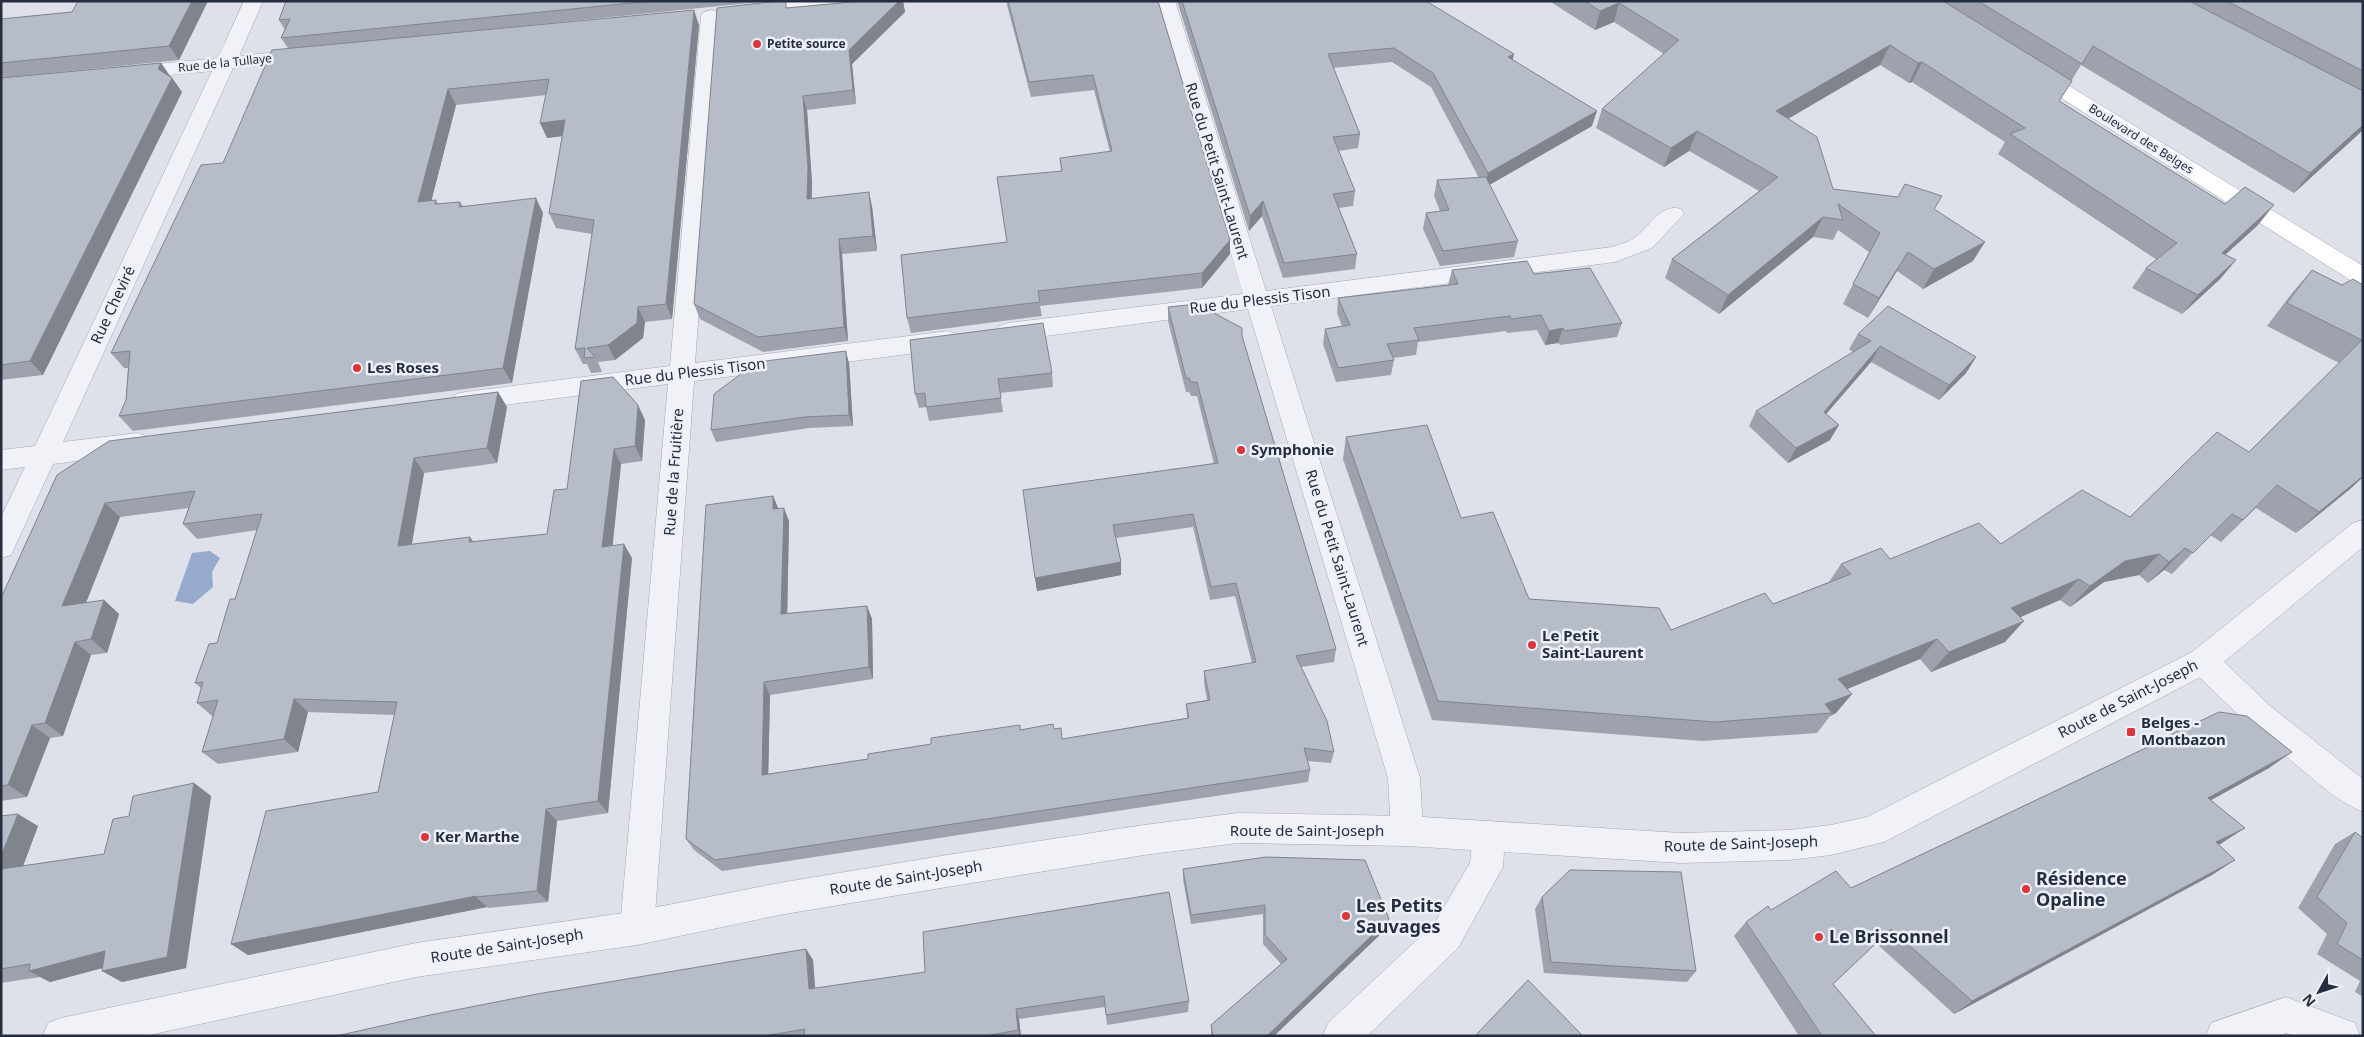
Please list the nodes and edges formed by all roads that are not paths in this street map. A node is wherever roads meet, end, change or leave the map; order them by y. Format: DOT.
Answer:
graph roads {
  1 [pos="254,1"];
  2 [pos="837,1"];
  3 [pos="1164,1"];
  4 [pos="321,54"];
  5 [pos="224,63"];
  6 [pos="2019,63"];
  7 [pos="105,75"];
  8 [pos="1673,214"];
  9 [pos="2363,277"];
  10 [pos="1258,300"];
  11 [pos="681,373"];
  12 [pos="440,404"];
  13 [pos="157,440"];
  14 [pos="44,454"];
  15 [pos="1,460"];
  16 [pos="2363,531"];
  17 [pos="1,546"];
  18 [pos="2203,661"];
  19 [pos="2363,797"];
  20 [pos="1407,831"];
  21 [pos="1489,836"];
  22 [pos="637,928"];
  23 [pos="61,1036"];
  24 [pos="1341,1036"];
  25 [pos="2224,1036"];
  26 [pos="2342,1036"];
  1 -- 5 [label="street, Rue Cheviré"];
  2 -- 11 [label="street, Rue de la Fruitière"];
  3 -- 10 [label="street, Rue du Petit Saint-Laurent"];
  4 -- 5 [label="street, Rue de la Tullaye"];
  5 -- 7 [label="street, Rue de la Tullaye"];
  5 -- 14 [label="street, Rue Cheviré"];
  6 -- 9 [label="main road, Boulevard des Belges"];
  8 -- 10 [label="street, Rue du Plessis Tison"];
  10 -- 11 [label="street, Rue du Plessis Tison"];
  10 -- 20 [label="street, Rue du Petit Saint-Laurent"];
  11 -- 12 [label="street, Rue du Plessis Tison"];
  11 -- 22 [label="street, Rue de la Fruitière"];
  13 -- 14 [label="street"];
  14 -- 15 [label="street"];
  14 -- 17 [label="street, Rue Cheviré"];
  16 -- 18 [label="street, Route de Saint-Joseph"];
  18 -- 19 [label="street"];
  18 -- 21 [label="street, Route de Saint-Joseph"];
  20 -- 21 [label="street, Route de Saint-Joseph"];
  20 -- 22 [label="street, Route de Saint-Joseph"];
  21 -- 24 [label="street"];
  22 -- 23 [label="street, Route de Saint-Joseph"];
  25 -- 26 [label="street"];
}
